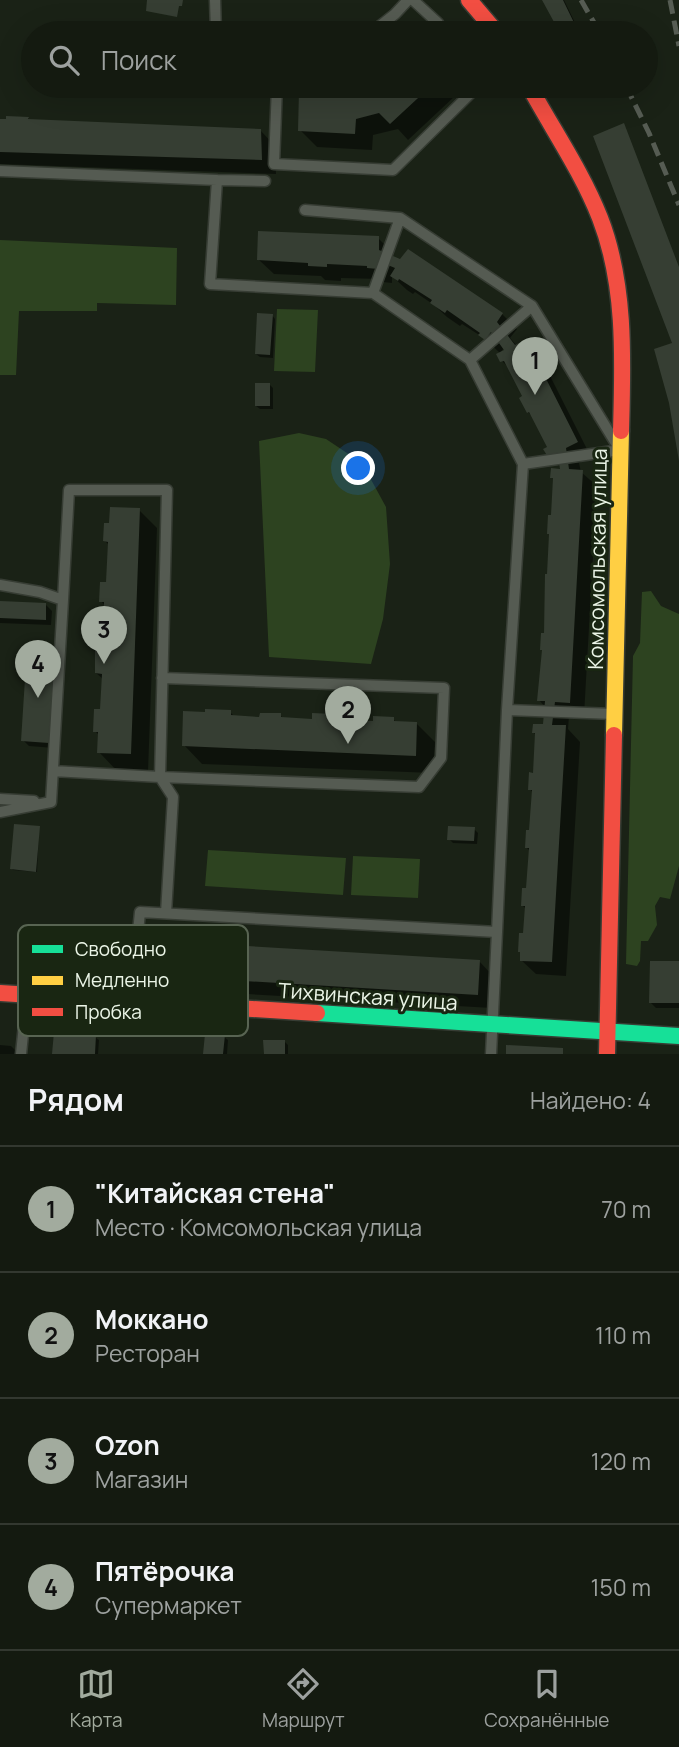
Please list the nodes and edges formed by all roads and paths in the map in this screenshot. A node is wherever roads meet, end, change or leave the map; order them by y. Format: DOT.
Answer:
graph roads {
  1 [pos="215,0"];
  2 [pos="410,0"];
  3 [pos="469,0"];
  4 [pos="216,21"];
  5 [pos="387,21"];
  6 [pos="436,21"];
  7 [pos="487,21"];
  8 [pos="277,98"];
  9 [pos="466,98"];
  10 [pos="536,98"];
  11 [pos="0,171"];
  12 [pos="217,180"];
  13 [pos="265,181"];
  14 [pos="305,210"];
  15 [pos="400,218"];
  16 [pos="373,293"];
  17 [pos="532,306"];
  18 [pos="470,360"];
  19 [pos="620,450"];
  20 [pos="523,464"];
  21 [pos="0,585"];
  22 [pos="63,600"];
  23 [pos="162,678"];
  24 [pos="507,710"];
  25 [pos="614,714"];
  26 [pos="53,771"];
  27 [pos="160,777"];
  28 [pos="0,799"];
  29 [pos="51,802"];
  30 [pos="0,812"];
  31 [pos="166,913"];
  32 [pos="139,925"];
  33 [pos="496,932"];
  34 [pos="0,993"];
  35 [pos="18,994"];
  36 [pos="248,1009"];
  37 [pos="493,1025"];
  38 [pos="607,1033"];
  39 [pos="23,1036"];
  40 [pos="679,1036"];
  41 [pos="21,1054"];
  42 [pos="491,1054"];
  43 [pos="607,1054"];
  1 -- 4 [label="lane"];
  2 -- 5 [label="lane"];
  2 -- 6 [label="lane"];
  3 -- 7 [label="street"];
  8 -- 9 [label="lane"];
  10 -- 19 [label="street, Комсомольская улица"];
  11 -- 12 [label="lane"];
  12 -- 13 [label="lane"];
  12 -- 16 [label="lane"];
  14 -- 15 [label="lane"];
  15 -- 16 [label="lane"];
  15 -- 17 [label="lane"];
  16 -- 18 [label="lane"];
  17 -- 18 [label="lane"];
  17 -- 19 [label="lane"];
  18 -- 20 [label="lane"];
  19 -- 20 [label="lane"];
  19 -- 25 [label="street, Комсомольская улица"];
  20 -- 24 [label="lane"];
  21 -- 22 [label="lane"];
  22 -- 23 [label="lane"];
  22 -- 26 [label="lane"];
  23 -- 27 [label="lane"];
  23 -- 27 [label="lane"];
  24 -- 25 [label="lane"];
  24 -- 33 [label="lane"];
  25 -- 38 [label="street, Комсомольская улица"];
  26 -- 27 [label="lane"];
  26 -- 29 [label="lane"];
  27 -- 31 [label="lane"];
  28 -- 29 [label="lane"];
  29 -- 30 [label="lane"];
  31 -- 32 [label="lane"];
  31 -- 33 [label="lane"];
  33 -- 37 [label="lane"];
  34 -- 35 [label="street, Тихвинская улица"];
  36 -- 37 [label="street, Тихвинская улица"];
  37 -- 38 [label="street, Тихвинская улица"];
  37 -- 42 [label="lane"];
  38 -- 40 [label="street, Тихвинская улица"];
  38 -- 43 [label="street, Комсомольская улица"];
  39 -- 41 [label="lane"];
}
